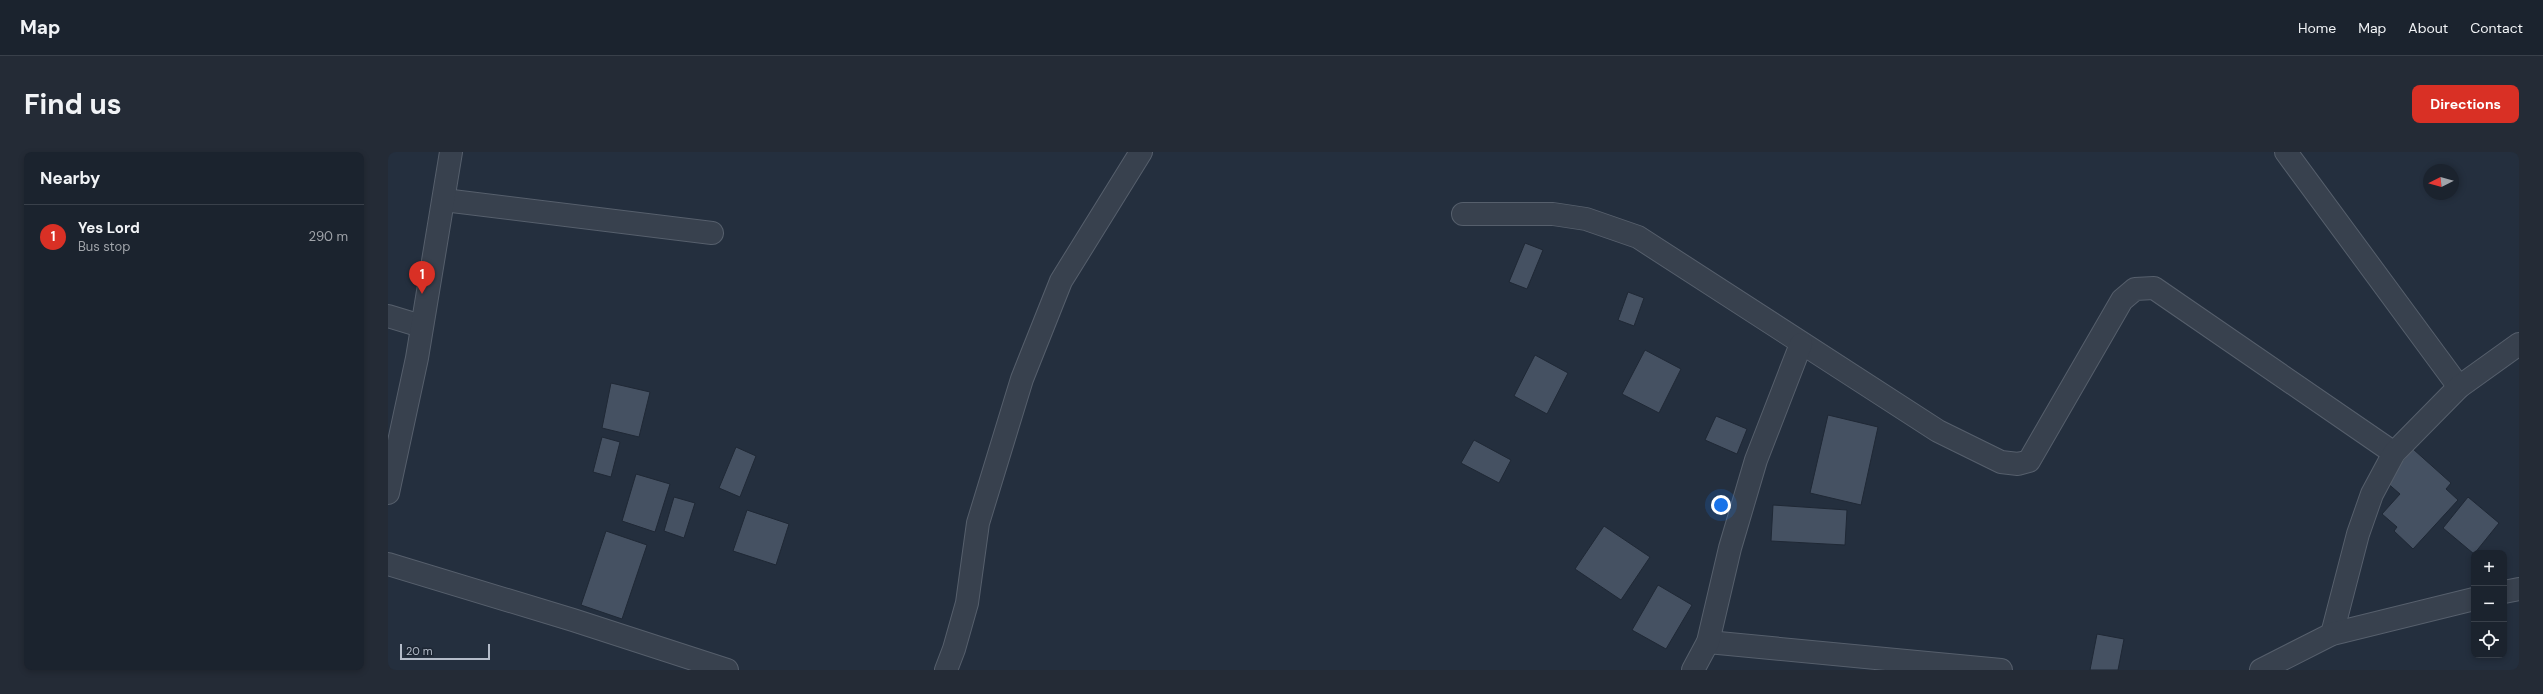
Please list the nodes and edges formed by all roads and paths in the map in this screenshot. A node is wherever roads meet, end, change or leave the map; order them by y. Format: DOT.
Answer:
graph roads {
  1 [pos="451,152"];
  2 [pos="1141,152"];
  3 [pos="2286,152"];
  4 [pos="444,200"];
  5 [pos="1462,214"];
  6 [pos="712,234"];
  7 [pos="388,316"];
  8 [pos="421,326"];
  9 [pos="1801,344"];
  10 [pos="2519,344"];
  11 [pos="2459,387"];
  12 [pos="2394,453"];
  13 [pos="388,493"];
  14 [pos="388,564"];
  15 [pos="2519,589"];
  16 [pos="2507,591"];
  17 [pos="2471,600"];
  18 [pos="2332,634"];
  19 [pos="1708,642"];
  20 [pos="727,670"];
  21 [pos="946,670"];
  22 [pos="1693,670"];
  23 [pos="2002,670"];
  24 [pos="2261,670"];
  1 -- 4 [label="street"];
  2 -- 21 [label="street"];
  3 -- 11 [label="street"];
  4 -- 6 [label="street"];
  4 -- 8 [label="street"];
  5 -- 9 [label="street"];
  7 -- 8 [label="street"];
  8 -- 13 [label="street"];
  9 -- 12 [label="street"];
  9 -- 19 [label="street"];
  10 -- 11 [label="street"];
  11 -- 12 [label="street"];
  12 -- 18 [label="street"];
  14 -- 20 [label="street"];
  15 -- 16 [label="street"];
  17 -- 18 [label="street"];
  18 -- 24 [label="street"];
  19 -- 22 [label="street"];
  19 -- 23 [label="street"];
}
